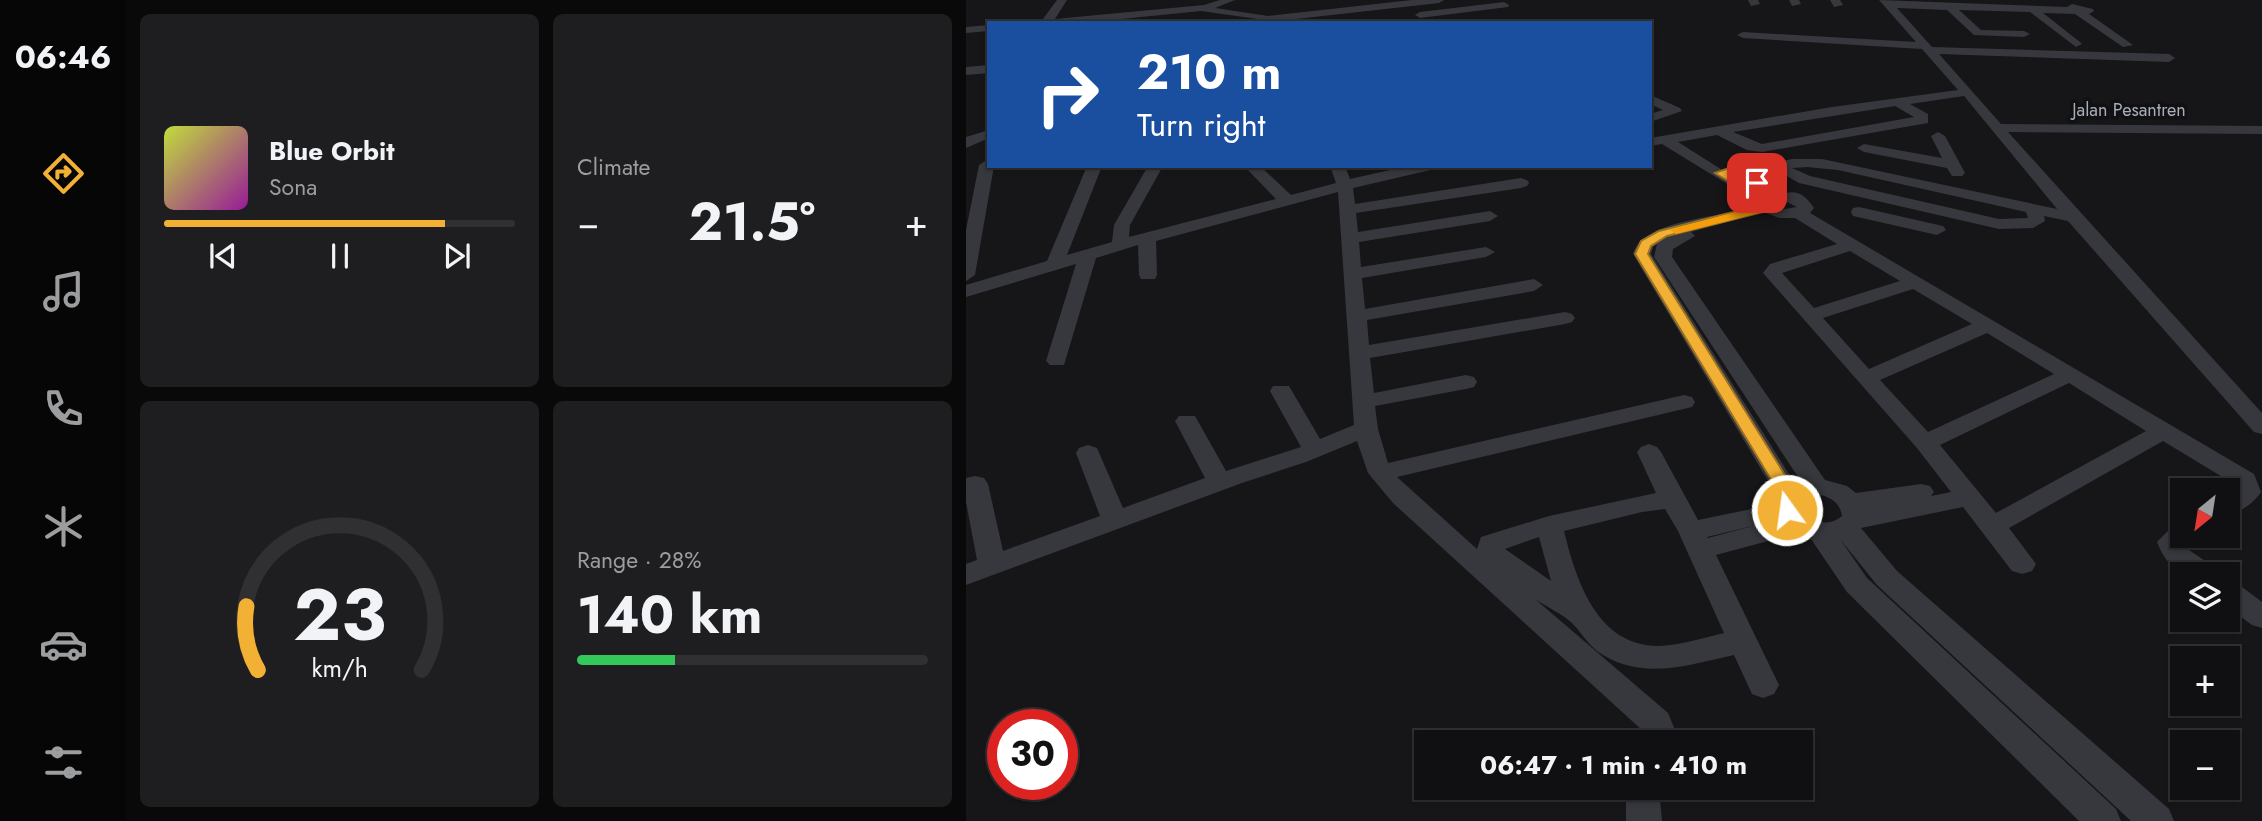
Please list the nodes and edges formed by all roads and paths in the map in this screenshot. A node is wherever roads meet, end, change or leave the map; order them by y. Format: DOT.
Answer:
graph roads {
  1 [pos="1062,0"];
  2 [pos="1230,0"];
  3 [pos="1327,0"];
  4 [pos="1371,0"];
  5 [pos="1439,0"];
  6 [pos="2062,0"];
  7 [pos="1420,1"];
  8 [pos="1886,3"];
  9 [pos="1945,4"];
  10 [pos="1504,5"];
  11 [pos="1275,6"];
  12 [pos="1263,7"];
  13 [pos="1381,7"];
  14 [pos="1991,8"];
  15 [pos="1199,9"];
  16 [pos="2032,9"];
  17 [pos="2083,10"];
  18 [pos="1341,12"];
  19 [pos="1409,16"];
  20 [pos="1268,19"];
  21 [pos="1295,19"];
  22 [pos="1047,21"];
  23 [pos="1082,21"];
  24 [pos="1276,21"];
  25 [pos="987,28"];
  26 [pos="966,30"];
  27 [pos="2024,34"];
  28 [pos="1743,36"];
  29 [pos="2034,43"];
  30 [pos="2127,45"];
  31 [pos="1928,48"];
  32 [pos="2069,48"];
  33 [pos="2169,58"];
  34 [pos="987,69"];
  35 [pos="966,71"];
  36 [pos="1968,92"];
  37 [pos="1652,100"];
  38 [pos="1897,102"];
  39 [pos="1652,117"];
  40 [pos="966,125"];
  41 [pos="1996,128"];
  42 [pos="1718,130"];
  43 [pos="2262,130"];
  44 [pos="985,135"];
  45 [pos="1938,136"];
  46 [pos="1660,140"];
  47 [pos="966,144"];
  48 [pos="1864,148"];
  49 [pos="987,165"];
  50 [pos="1953,165"];
  51 [pos="966,167"];
  52 [pos="987,168"];
  53 [pos="1094,168"];
  54 [pos="1155,168"];
  55 [pos="1253,168"];
  56 [pos="1422,168"];
  57 [pos="1521,183"];
  58 [pos="1343,187"];
  59 [pos="1969,195"];
  60 [pos="1288,201"];
  61 [pos="1772,204"];
  62 [pos="2032,208"];
  63 [pos="1933,209"];
  64 [pos="1859,212"];
  65 [pos="1490,216"];
  66 [pos="2073,217"];
  67 [pos="1709,226"];
  68 [pos="1147,238"];
  69 [pos="1351,238"];
  70 [pos="1120,245"];
  71 [pos="1852,245"];
  72 [pos="1486,252"];
  73 [pos="1087,254"];
  74 [pos="1054,265"];
  75 [pos="1354,274"];
  76 [pos="966,275"];
  77 [pos="1148,275"];
  78 [pos="1915,282"];
  79 [pos="1534,285"];
  80 [pos="966,291"];
  81 [pos="1357,316"];
  82 [pos="1809,316"];
  83 [pos="1565,318"];
  84 [pos="1986,324"];
  85 [pos="1360,353"];
  86 [pos="1057,361"];
  87 [pos="2067,376"];
  88 [pos="1866,378"];
  89 [pos="1466,382"];
  90 [pos="1281,391"];
  91 [pos="1364,402"];
  92 [pos="1684,402"];
  93 [pos="1187,421"];
  94 [pos="2262,426"];
  95 [pos="1366,429"];
  96 [pos="2163,431"];
  97 [pos="1925,443"];
  98 [pos="1315,450"];
  99 [pos="1088,453"];
  100 [pos="1649,453"];
  101 [pos="1380,473"];
  102 [pos="1220,482"];
  103 [pos="975,484"];
  104 [pos="1816,486"];
  105 [pos="1964,491"];
  106 [pos="2240,498"];
  107 [pos="1672,500"];
  108 [pos="1821,516"];
  109 [pos="1115,520"];
  110 [pos="1549,525"];
  111 [pos="1993,526"];
  112 [pos="1695,541"];
  113 [pos="2172,548"];
  114 [pos="2187,562"];
  115 [pos="2022,564"];
  116 [pos="992,565"];
  117 [pos="966,575"];
  118 [pos="2240,601"];
  119 [pos="1577,612"];
  120 [pos="2262,617"];
  121 [pos="1741,642"];
  122 [pos="1763,685"];
  123 [pos="1659,730"];
  124 [pos="1643,800"];
  125 [pos="1644,821"];
  126 [pos="2103,821"];
  127 [pos="2156,821"];
  1 -- 22 [label="street"];
  2 -- 15 [label="street"];
  3 -- 18 [label="street"];
  4 -- 13 [label="street"];
  5 -- 7 [label="street"];
  6 -- 17 [label="street"];
  7 -- 13 [label="street"];
  8 -- 9 [label="street"];
  8 -- 31 [label="street"];
  9 -- 14 [label="street"];
  9 -- 27 [label="street"];
  10 -- 19 [label="street"];
  11 -- 21 [label="street"];
  12 -- 15 [label="street"];
  13 -- 18 [label="street"];
  14 -- 16 [label="street"];
  14 -- 27 [label="street"];
  15 -- 20 [label="street"];
  15 -- 23 [label="street"];
  16 -- 17 [label="street"];
  16 -- 32 [label="street"];
  17 -- 30 [label="street"];
  18 -- 21 [label="street"];
  20 -- 21 [label="street"];
  20 -- 24 [label="street"];
  25 -- 26 [label="street"];
  27 -- 29 [label="street"];
  28 -- 31 [label="street"];
  31 -- 32 [label="street"];
  31 -- 36 [label="street"];
  32 -- 33 [label="street"];
  34 -- 35 [label="street"];
  36 -- 38 [label="street"];
  36 -- 41 [label="street"];
  37 -- 39 [label="street"];
  38 -- 42 [label="street"];
  38 -- 42 [label="street"];
  40 -- 44 [label="street"];
  41 -- 43 [label="street, Jalan Pesantren"];
  41 -- 66 [label="street"];
  42 -- 46 [label="street"];
  44 -- 47 [label="street"];
  45 -- 50 [label="street"];
  46 -- 61 [label="street"];
  48 -- 50 [label="street"];
  49 -- 51 [label="street"];
  50 -- 59 [label="street"];
  52 -- 76 [label="street"];
  53 -- 74 [label="street"];
  54 -- 70 [label="street"];
  55 -- 60 [label="street"];
  56 -- 58 [label="street"];
  57 -- 58 [label="street"];
  58 -- 60 [label="street"];
  58 -- 69 [label="street"];
  59 -- 62 [label="street"];
  59 -- 63 [label="street"];
  60 -- 68 [label="street"];
  61 -- 67 [label="street"];
  61 -- 71 [label="street"];
  62 -- 63 [label="street"];
  62 -- 66 [label="street"];
  63 -- 64 [label="street"];
  65 -- 69 [label="street"];
  66 -- 94 [label="street"];
  67 -- 104 [label="street"];
  67 -- 108 [label="street"];
  68 -- 70 [label="street"];
  68 -- 77 [label="street"];
  69 -- 75 [label="street"];
  70 -- 73 [label="street"];
  71 -- 78 [label="street"];
  71 -- 82 [label="street"];
  72 -- 75 [label="street"];
  73 -- 74 [label="street"];
  73 -- 86 [label="street"];
  74 -- 80 [label="street"];
  75 -- 81 [label="street"];
  78 -- 82 [label="street"];
  78 -- 84 [label="street"];
  79 -- 81 [label="street"];
  81 -- 85 [label="street"];
  82 -- 88 [label="street"];
  83 -- 85 [label="street"];
  84 -- 87 [label="street"];
  84 -- 88 [label="street"];
  85 -- 91 [label="street"];
  87 -- 96 [label="street"];
  87 -- 97 [label="street"];
  88 -- 97 [label="street"];
  89 -- 91 [label="street"];
  90 -- 98 [label="street"];
  91 -- 95 [label="street"];
  92 -- 101 [label="street"];
  93 -- 102 [label="street"];
  95 -- 98 [label="street"];
  95 -- 101 [label="street"];
  96 -- 106 [label="street"];
  96 -- 111 [label="street"];
  97 -- 105 [label="street"];
  98 -- 102 [label="street"];
  99 -- 109 [label="street"];
  100 -- 107 [label="street"];
  101 -- 123 [label="street"];
  102 -- 109 [label="street"];
  103 -- 116 [label="street"];
  104 -- 108 [label="street"];
  104 -- 108 [label="street"];
  105 -- 108 [label="street"];
  105 -- 111 [label="street"];
  107 -- 110 [label="street"];
  107 -- 112 [label="street"];
  108 -- 112 [label="street"];
  108 -- 126 [label="street"];
  108 -- 127 [label="street"];
  109 -- 116 [label="street"];
  110 -- 119 [label="street"];
  110 -- 119 [label="street"];
  111 -- 115 [label="street"];
  112 -- 121 [label="street"];
  113 -- 114 [label="street"];
  116 -- 117 [label="street"];
  118 -- 120 [label="street"];
  119 -- 121 [label="street"];
  121 -- 122 [label="street"];
  124 -- 125 [label="street"];
}
